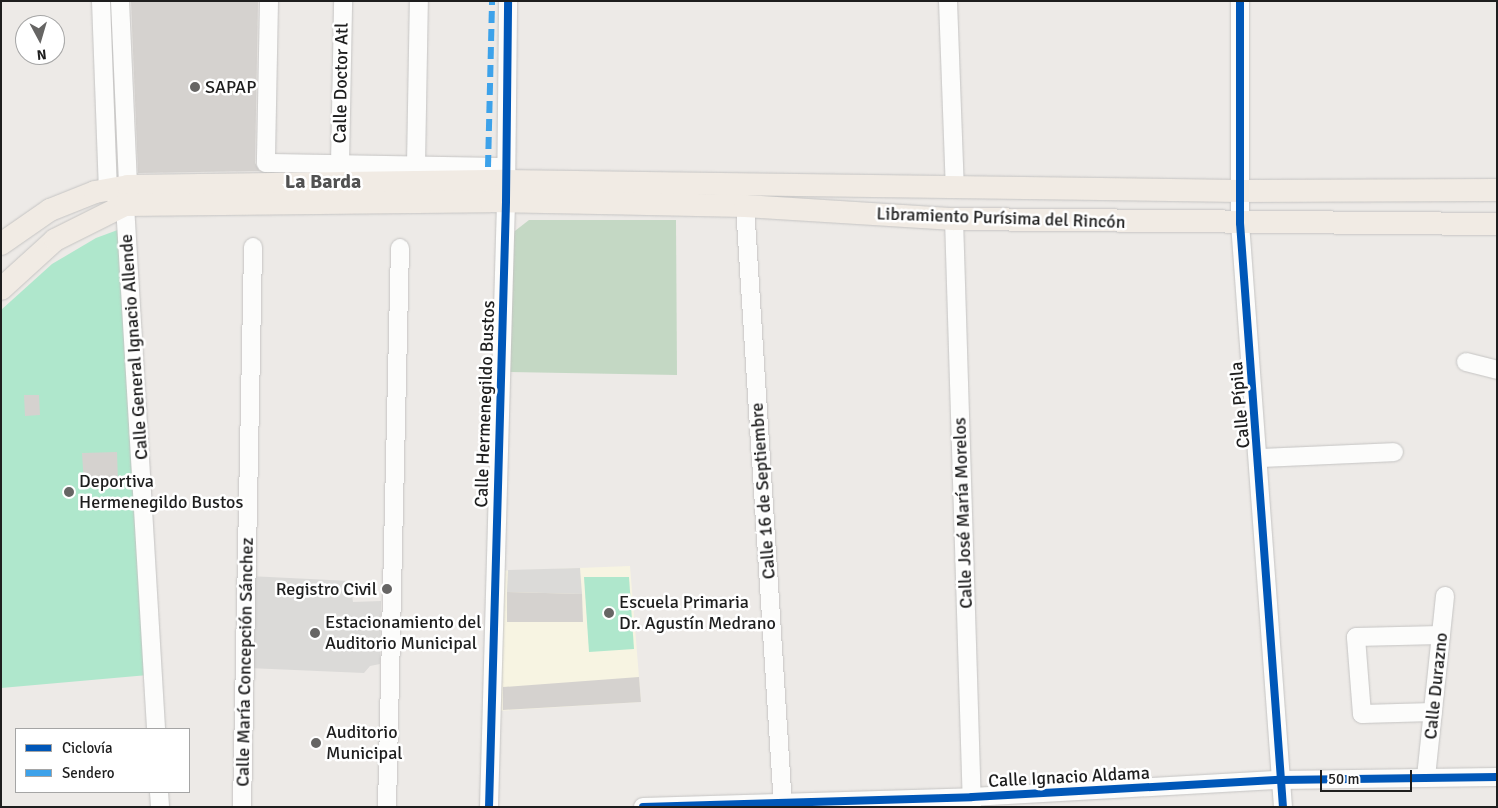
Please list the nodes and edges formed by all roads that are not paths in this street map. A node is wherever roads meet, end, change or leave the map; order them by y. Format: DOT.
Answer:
graph roads {
  1 [pos="101,1"];
  2 [pos="120,1"];
  3 [pos="269,1"];
  4 [pos="343,1"];
  5 [pos="419,1"];
  6 [pos="508,1"];
  7 [pos="948,1"];
  8 [pos="1240,1"];
  9 [pos="340,164"];
  10 [pos="416,165"];
  11 [pos="506,183"];
  12 [pos="955,188"];
  13 [pos="1497,190"];
  14 [pos="1240,191"];
  15 [pos="120,193"];
  16 [pos="746,206"];
  17 [pos="954,219"];
  18 [pos="1240,223"];
  19 [pos="1497,224"];
  20 [pos="1,244"];
  21 [pos="253,247"];
  22 [pos="400,248"];
  23 [pos="1,289"];
  24 [pos="1466,362"];
  25 [pos="1497,370"];
  26 [pos="1394,452"];
  27 [pos="1259,458"];
  28 [pos="1445,596"];
  29 [pos="1441,635"];
  30 [pos="1433,712"];
  31 [pos="156,728"];
  32 [pos="1426,777"];
  33 [pos="1497,777"];
  34 [pos="1280,780"];
  35 [pos="159,793"];
  36 [pos="972,802"];
  37 [pos="782,805"];
  38 [pos="160,807"];
  39 [pos="242,807"];
  40 [pos="387,807"];
  41 [pos="489,807"];
  42 [pos="643,807"];
  43 [pos="1283,807"];
  1 -- 15 [label="street"];
  2 -- 15 [label="street"];
  3 -- 9 [label="street"];
  4 -- 9 [label="street, Calle Doctor Atl"];
  5 -- 10 [label="street"];
  6 -- 11 [label="street, Calle Hermenegildo Bustos"];
  7 -- 12 [label="street"];
  8 -- 14 [label="street, Calle Pípila"];
  9 -- 10 [label="street"];
  10 -- 11 [label="street"];
  11 -- 12 [label="main road, Libramiento Purísima del Rincón"];
  11 -- 15 [label="main road"];
  11 -- 16 [label="main road, Libramiento Purísima del Rincón"];
  11 -- 41 [label="street, Calle Hermenegildo Bustos"];
  12 -- 14 [label="main road, Libramiento Purísima del Rincón"];
  13 -- 14 [label="main road, Libramiento Purísima del Rincón"];
  14 -- 18 [label="street, Calle Pípila"];
  15 -- 20 [label="main road"];
  15 -- 23 [label="main road"];
  15 -- 31 [label="street, Calle General Ignacio Allende"];
  16 -- 17 [label="main road, Libramiento Purísima del Rincón"];
  16 -- 37 [label="street, Calle 16 de Septiembre"];
  17 -- 18 [label="main road, Libramiento Purísima del Rincón"];
  17 -- 36 [label="street, Calle José María Morelos"];
  18 -- 19 [label="main road, Libramiento Purísima del Rincón"];
  18 -- 27 [label="street, Calle Pípila"];
  21 -- 39 [label="street, Calle María Concepción Sánchez"];
  22 -- 40 [label="street"];
  24 -- 25 [label="street"];
  26 -- 27 [label="street"];
  27 -- 34 [label="street, Calle Pípila"];
  28 -- 29 [label="street, Calle Durazno"];
  29 -- 30 [label="street, Calle Durazno"];
  29 -- 30 [label="street"];
  30 -- 32 [label="street, Calle Durazno"];
  32 -- 33 [label="street, Calle Ignacio Aldama"];
  32 -- 34 [label="street, Calle Ignacio Aldama"];
  34 -- 36 [label="street, Calle Ignacio Aldama"];
  34 -- 43 [label="street, Calle Pípila"];
  35 -- 38 [label="street"];
  36 -- 37 [label="street, Calle Ignacio Aldama"];
  37 -- 42 [label="street, Calle Ignacio Aldama"];
}
